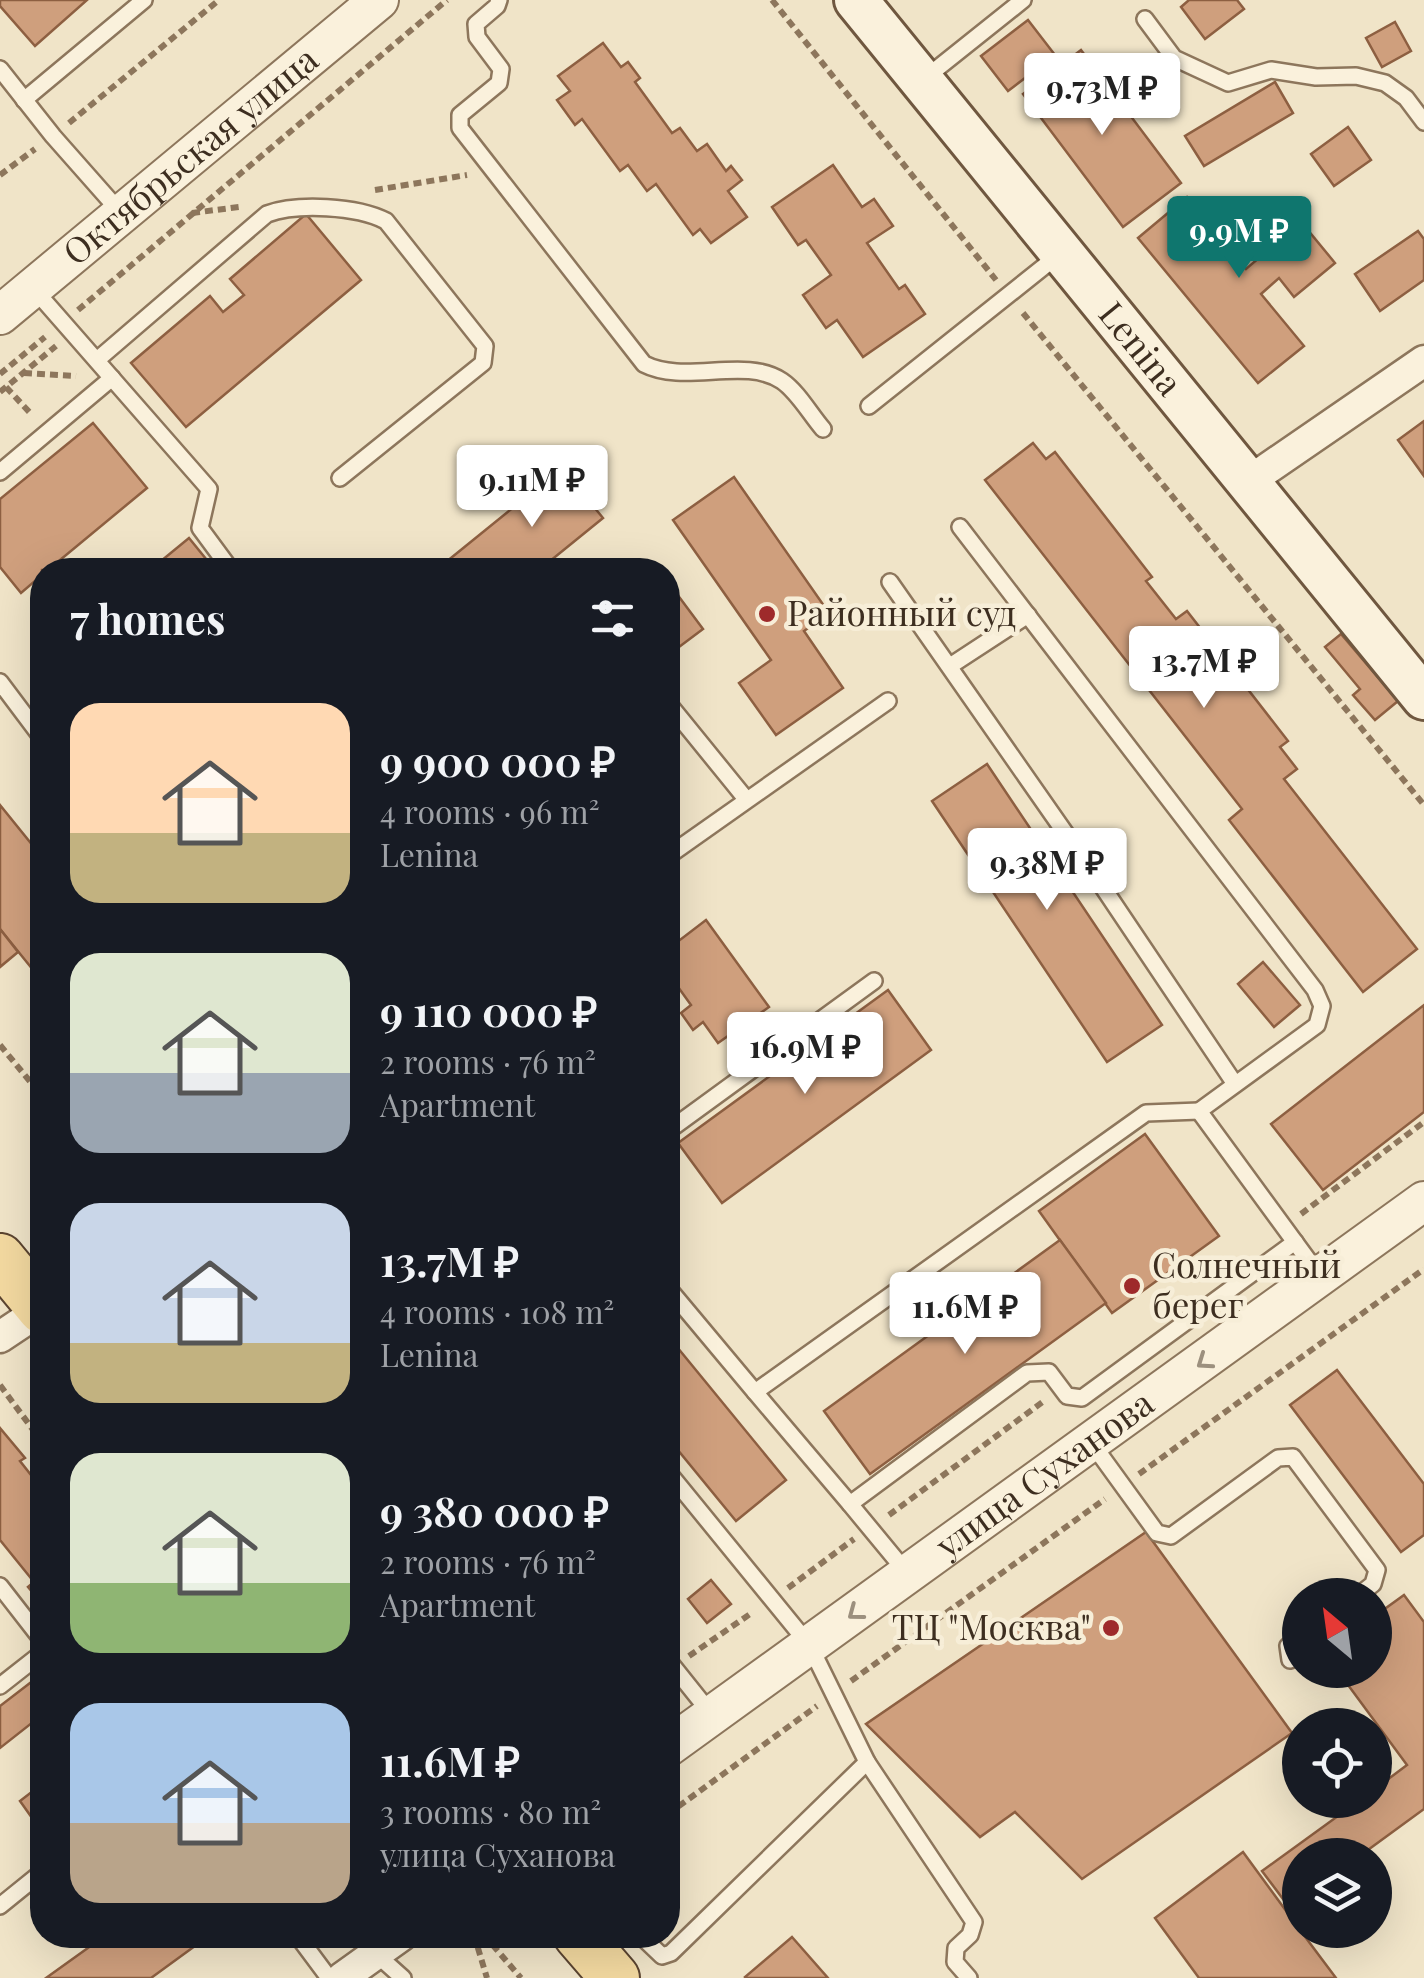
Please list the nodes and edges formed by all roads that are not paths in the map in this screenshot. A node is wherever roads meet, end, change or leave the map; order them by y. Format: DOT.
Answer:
graph roads {
  1 [pos="144,0"];
  2 [pos="378,0"];
  3 [pos="499,0"];
  4 [pos="856,0"];
  5 [pos="1023,0"];
  6 [pos="1001,6"];
  7 [pos="1145,19"];
  8 [pos="0,69"];
  9 [pos="921,81"];
  10 [pos="24,100"];
  11 [pos="1424,122"];
  12 [pos="122,214"];
  13 [pos="1062,253"];
  14 [pos="33,288"];
  15 [pos="0,315"];
  16 [pos="97,360"];
  17 [pos="1424,361"];
  18 [pos="112,378"];
  19 [pos="869,406"];
  20 [pos="822,429"];
  21 [pos="0,472"];
  22 [pos="340,478"];
  23 [pos="1248,482"];
  24 [pos="960,528"];
  25 [pos="222,558"];
  26 [pos="890,582"];
  27 [pos="1028,615"];
  28 [pos="950,666"];
  29 [pos="0,682"];
  30 [pos="1424,698"];
  31 [pos="888,701"];
  32 [pos="680,718"];
  33 [pos="30,722"];
  34 [pos="746,799"];
  35 [pos="680,847"];
  36 [pos="874,981"];
  37 [pos="1234,1084"];
  38 [pos="1199,1111"];
  39 [pos="680,1123"];
  40 [pos="1424,1202"];
  41 [pos="1295,1242"];
  42 [pos="0,1258"];
  43 [pos="1322,1278"];
  44 [pos="30,1294"];
  45 [pos="680,1302"];
  46 [pos="30,1317"];
  47 [pos="0,1337"];
  48 [pos="755,1392"];
  49 [pos="1091,1442"];
  50 [pos="680,1487"];
  51 [pos="850,1504"];
  52 [pos="908,1573"];
  53 [pos="1376,1578"];
  54 [pos="0,1586"];
  55 [pos="30,1625"];
  56 [pos="810,1646"];
  57 [pos="30,1662"];
  58 [pos="680,1675"];
  59 [pos="0,1686"];
  60 [pos="712,1714"];
  61 [pos="680,1738"];
  62 [pos="867,1762"];
  63 [pos="30,1882"];
  64 [pos="0,1906"];
  65 [pos="680,1945"];
  66 [pos="307,1948"];
  67 [pos="382,1948"];
  68 [pos="589,1948"];
  69 [pos="654,1948"];
  70 [pos="677,1948"];
  71 [pos="375,1953"];
  72 [pos="330,1978"];
  73 [pos="342,1978"];
  74 [pos="403,1978"];
  75 [pos="614,1978"];
  76 [pos="969,1978"];
  1 -- 10 [label="lane"];
  2 -- 12 [label="street, Октябрьская улица"];
  3 -- 20 [label="lane"];
  4 -- 9 [label="main road, Lenina"];
  5 -- 6 [label="lane"];
  6 -- 9 [label="lane"];
  7 -- 11 [label="lane"];
  8 -- 10 [label="lane"];
  9 -- 13 [label="main road, Lenina"];
  10 -- 12 [label="lane"];
  12 -- 14 [label="street, Октябрьская улица"];
  13 -- 19 [label="lane"];
  13 -- 23 [label="main road, Lenina"];
  14 -- 15 [label="street, Октябрьская улица"];
  14 -- 16 [label="lane"];
  16 -- 18 [label="lane"];
  16 -- 22 [label="lane"];
  17 -- 23 [label="street"];
  18 -- 21 [label="lane"];
  18 -- 25 [label="lane"];
  23 -- 30 [label="main road, Lenina"];
  24 -- 27 [label="lane"];
  26 -- 28 [label="lane"];
  27 -- 28 [label="lane"];
  27 -- 37 [label="lane"];
  28 -- 37 [label="lane"];
  29 -- 33 [label="lane"];
  31 -- 34 [label="lane"];
  32 -- 34 [label="lane"];
  34 -- 35 [label="lane"];
  36 -- 39 [label="lane"];
  37 -- 38 [label="lane"];
  38 -- 41 [label="lane"];
  38 -- 48 [label="lane"];
  40 -- 43 [label="street, улица Суханова"];
  41 -- 43 [label="lane"];
  41 -- 51 [label="lane"];
  42 -- 44 [label="main road"];
  43 -- 49 [label="street, улица Суханова, one-way"];
  45 -- 48 [label="lane"];
  46 -- 47 [label="street"];
  48 -- 51 [label="lane"];
  49 -- 52 [label="street, улица Суханова"];
  49 -- 53 [label="lane"];
  50 -- 56 [label="lane"];
  51 -- 52 [label="lane"];
  52 -- 56 [label="street, улица Суханова, one-way"];
  54 -- 55 [label="lane"];
  56 -- 60 [label="street, улица Суханова"];
  56 -- 62 [label="lane"];
  57 -- 59 [label="lane"];
  58 -- 60 [label="lane"];
  60 -- 61 [label="street, улица Суханова"];
  62 -- 65 [label="lane"];
  62 -- 76 [label="lane"];
  63 -- 64 [label="lane"];
  66 -- 72 [label="lane"];
  67 -- 71 [label="street"];
  68 -- 75 [label="main road"];
  69 -- 70 [label="lane"];
  71 -- 73 [label="street"];
  71 -- 74 [label="lane"];
}
